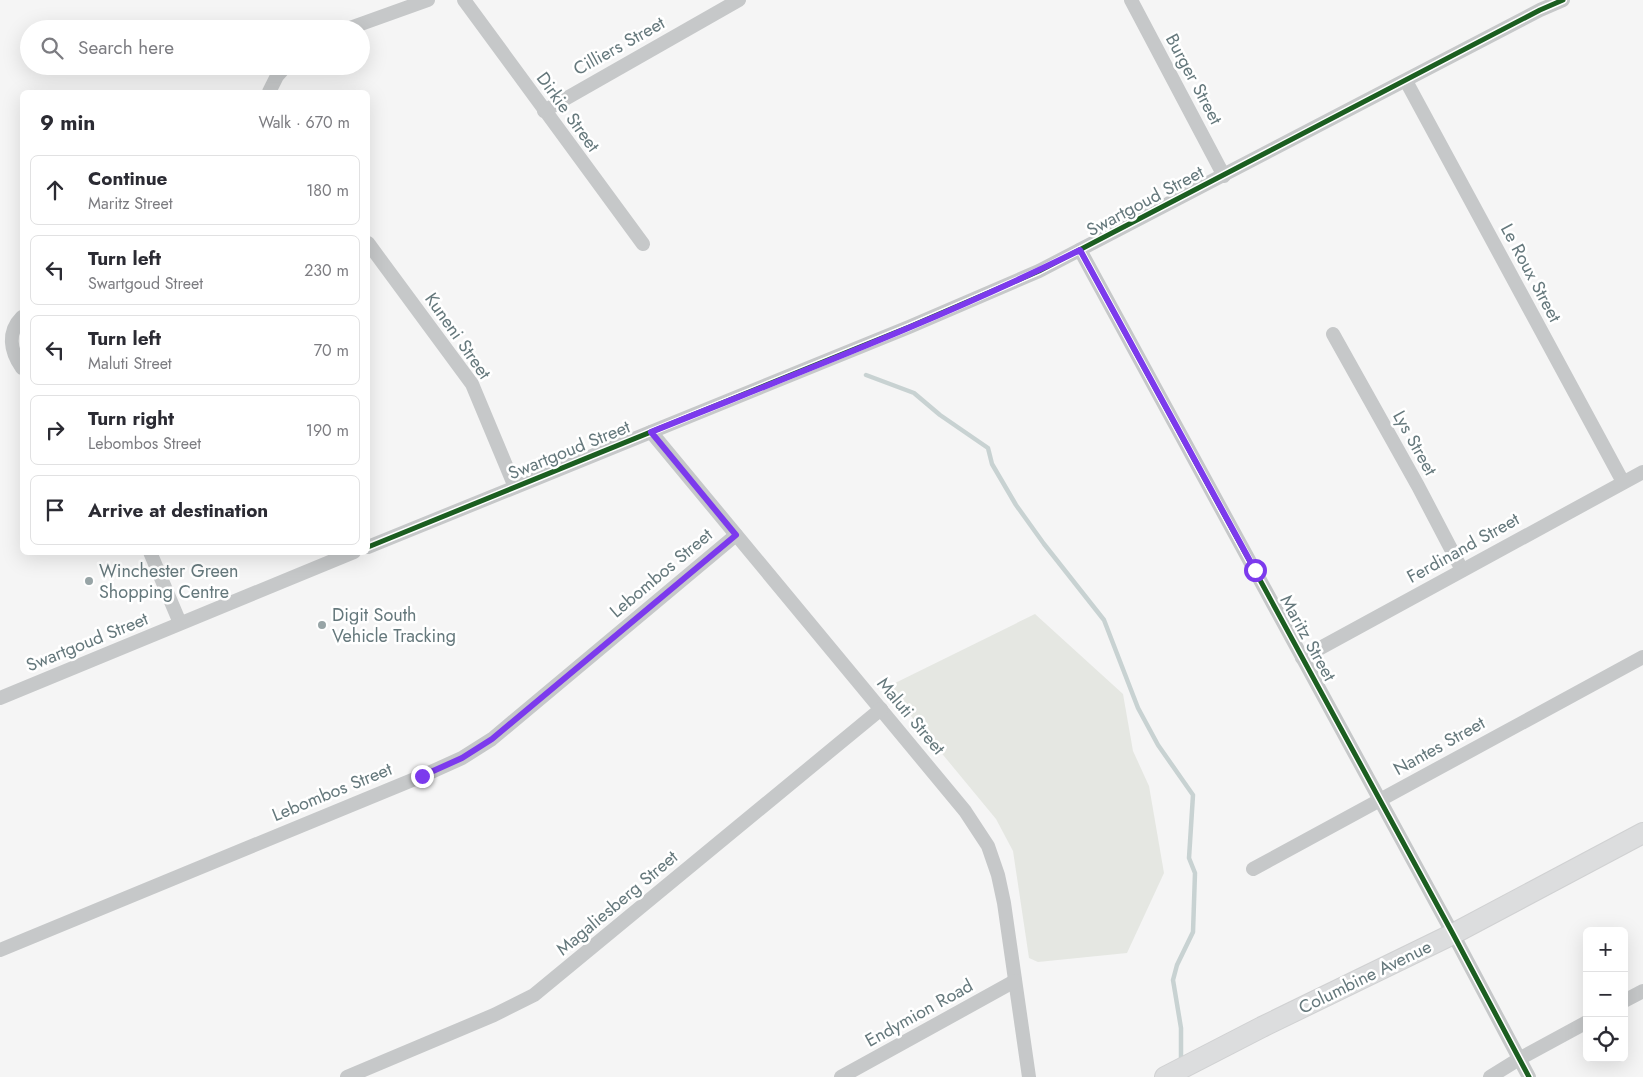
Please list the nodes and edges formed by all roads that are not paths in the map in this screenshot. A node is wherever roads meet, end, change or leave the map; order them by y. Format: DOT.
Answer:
graph roads {
  1 [pos="428,0"];
  2 [pos="464,0"];
  3 [pos="739,0"];
  4 [pos="1131,0"];
  5 [pos="1563,0"];
  6 [pos="370,21"];
  7 [pos="278,75"];
  8 [pos="1406,81"];
  9 [pos="270,90"];
  10 [pos="544,111"];
  11 [pos="1224,176"];
  12 [pos="643,244"];
  13 [pos="370,246"];
  14 [pos="1080,250"];
  15 [pos="20,320"];
  16 [pos="1333,334"];
  17 [pos="20,365"];
  18 [pos="651,432"];
  19 [pos="1643,472"];
  20 [pos="1623,482"];
  21 [pos="515,487"];
  22 [pos="736,535"];
  23 [pos="370,546"];
  24 [pos="151,555"];
  25 [pos="344,555"];
  26 [pos="1462,570"];
  27 [pos="180,623"];
  28 [pos="1643,657"];
  29 [pos="1302,658"];
  30 [pos="0,698"];
  31 [pos="882,709"];
  32 [pos="1380,800"];
  33 [pos="1643,833"];
  34 [pos="1253,869"];
  35 [pos="1454,934"];
  36 [pos="0,950"];
  37 [pos="1015,981"];
  38 [pos="1643,991"];
  39 [pos="1628,999"];
  40 [pos="1583,1024"];
  41 [pos="1519,1059"];
  42 [pos="347,1077"];
  43 [pos="841,1077"];
  44 [pos="1029,1077"];
  45 [pos="1165,1077"];
  46 [pos="1490,1077"];
  47 [pos="1529,1077"];
  1 -- 6 [label="street"];
  2 -- 10 [label="street, Dirkie Street"];
  3 -- 10 [label="street, Cilliers Street"];
  4 -- 11 [label="street, Burger Street"];
  5 -- 8 [label="street, Swartgoud Street"];
  7 -- 9 [label="street"];
  8 -- 11 [label="street, Swartgoud Street"];
  8 -- 20 [label="street, Le Roux Street"];
  10 -- 12 [label="street, Dirkie Street"];
  11 -- 14 [label="street, Swartgoud Street"];
  13 -- 21 [label="street, Kuneni Street"];
  14 -- 18 [label="street, Swartgoud Street"];
  14 -- 29 [label="street, Maritz Street"];
  15 -- 17 [label="street"];
  16 -- 26 [label="street, Lys Street"];
  18 -- 21 [label="street, Swartgoud Street"];
  18 -- 22 [label="street, Maluti Street"];
  19 -- 20 [label="street, Ferdinand Street"];
  20 -- 26 [label="street, Ferdinand Street"];
  21 -- 23 [label="street, Swartgoud Street"];
  22 -- 31 [label="street, Maluti Street"];
  22 -- 36 [label="street, Lebombos Street"];
  24 -- 27 [label="street"];
  25 -- 27 [label="street, Swartgoud Street"];
  26 -- 29 [label="street, Ferdinand Street"];
  27 -- 30 [label="street, Swartgoud Street"];
  28 -- 32 [label="street, Nantes Street"];
  29 -- 32 [label="street, Maritz Street"];
  31 -- 37 [label="street, Maluti Street"];
  31 -- 42 [label="street, Magaliesberg Street"];
  32 -- 34 [label="street, Nantes Street"];
  32 -- 35 [label="street, Maritz Street"];
  33 -- 35 [label="main road, Columbine Avenue"];
  35 -- 41 [label="street, Maritz Street"];
  35 -- 45 [label="main road, Columbine Avenue"];
  37 -- 43 [label="street, Endymion Road"];
  37 -- 44 [label="street, Maluti Street"];
  38 -- 39 [label="street"];
  40 -- 41 [label="street"];
  41 -- 46 [label="street"];
  41 -- 47 [label="street, Maritz Street"];
}
